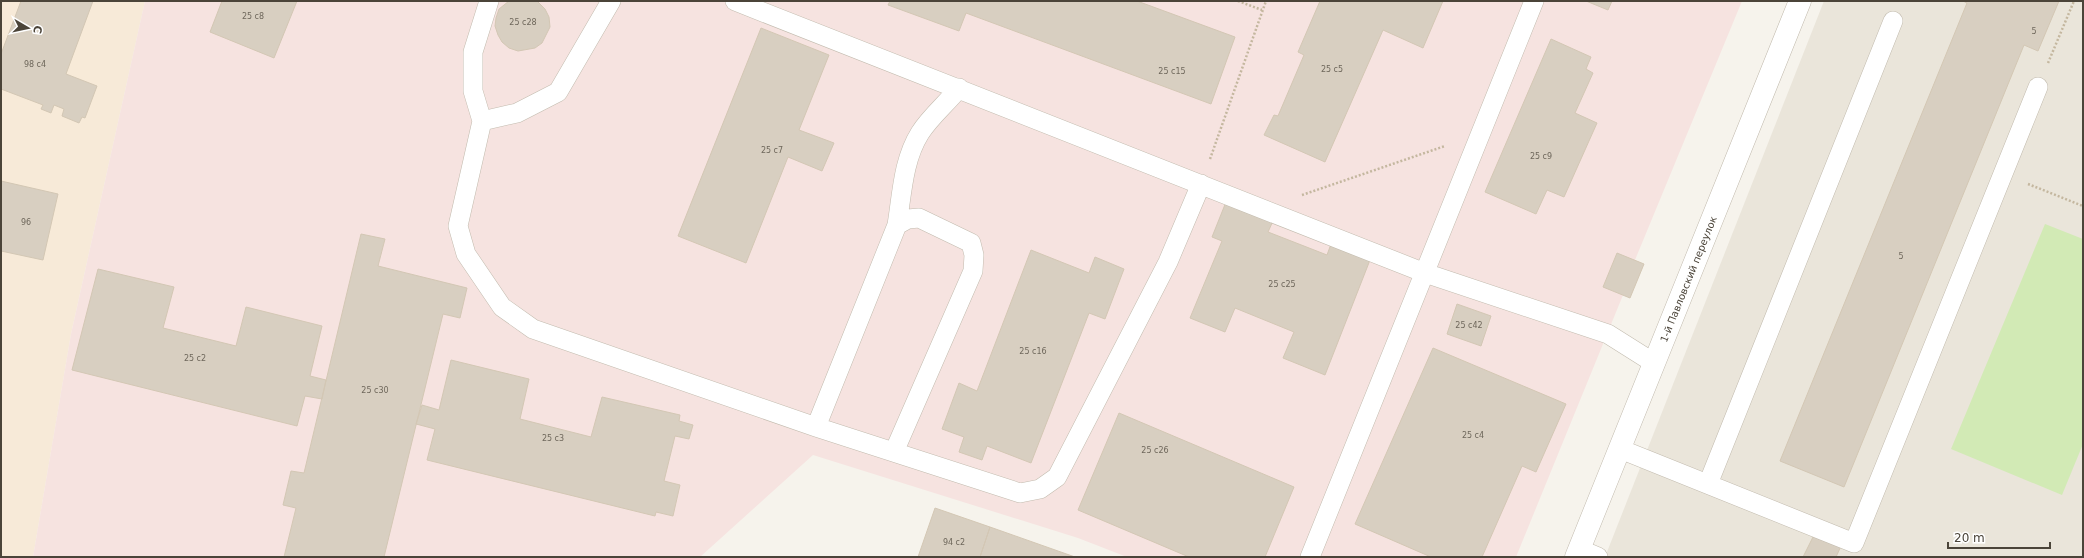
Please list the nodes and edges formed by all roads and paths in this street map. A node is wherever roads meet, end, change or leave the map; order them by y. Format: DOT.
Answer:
graph roads {
  1 [pos="489,1"];
  2 [pos="611,1"];
  3 [pos="735,1"];
  4 [pos="1238,1"];
  5 [pos="1266,1"];
  6 [pos="1534,1"];
  7 [pos="1800,1"];
  8 [pos="2074,1"];
  9 [pos="1262,10"];
  10 [pos="1893,22"];
  11 [pos="2038,87"];
  12 [pos="959,88"];
  13 [pos="482,121"];
  14 [pos="1481,134"];
  15 [pos="2003,174"];
  16 [pos="1201,184"];
  17 [pos="2083,206"];
  18 [pos="1262,208"];
  19 [pos="897,226"];
  20 [pos="1425,273"];
  21 [pos="1654,363"];
  22 [pos="816,427"];
  23 [pos="1620,449"];
  24 [pos="894,452"];
  25 [pos="1708,484"];
  26 [pos="1584,554"];
  27 [pos="1310,557"];
  1 -- 13 [label="lane"];
  2 -- 13 [label="lane"];
  3 -- 12 [label="lane"];
  4 -- 9 [label="path"];
  5 -- 9 [label="path"];
  6 -- 14 [label="lane"];
  7 -- 21 [label="street, 1-й Павловский переулок"];
  8 -- 11 [label="path"];
  9 -- 16 [label="path"];
  10 -- 25 [label="lane"];
  11 -- 15 [label="lane"];
  12 -- 16 [label="lane"];
  12 -- 19 [label="lane"];
  13 -- 22 [label="lane"];
  14 -- 18 [label="path"];
  14 -- 20 [label="lane"];
  15 -- 17 [label="path"];
  15 -- 25 [label="lane"];
  16 -- 18 [label="lane"];
  16 -- 24 [label="lane"];
  18 -- 20 [label="lane"];
  19 -- 22 [label="lane"];
  19 -- 24 [label="lane"];
  20 -- 21 [label="lane"];
  20 -- 27 [label="lane"];
  21 -- 23 [label="street, 1-й Павловский переулок"];
  22 -- 24 [label="lane"];
  23 -- 25 [label="lane"];
  23 -- 26 [label="street, 1-й Павловский переулок"];
}
